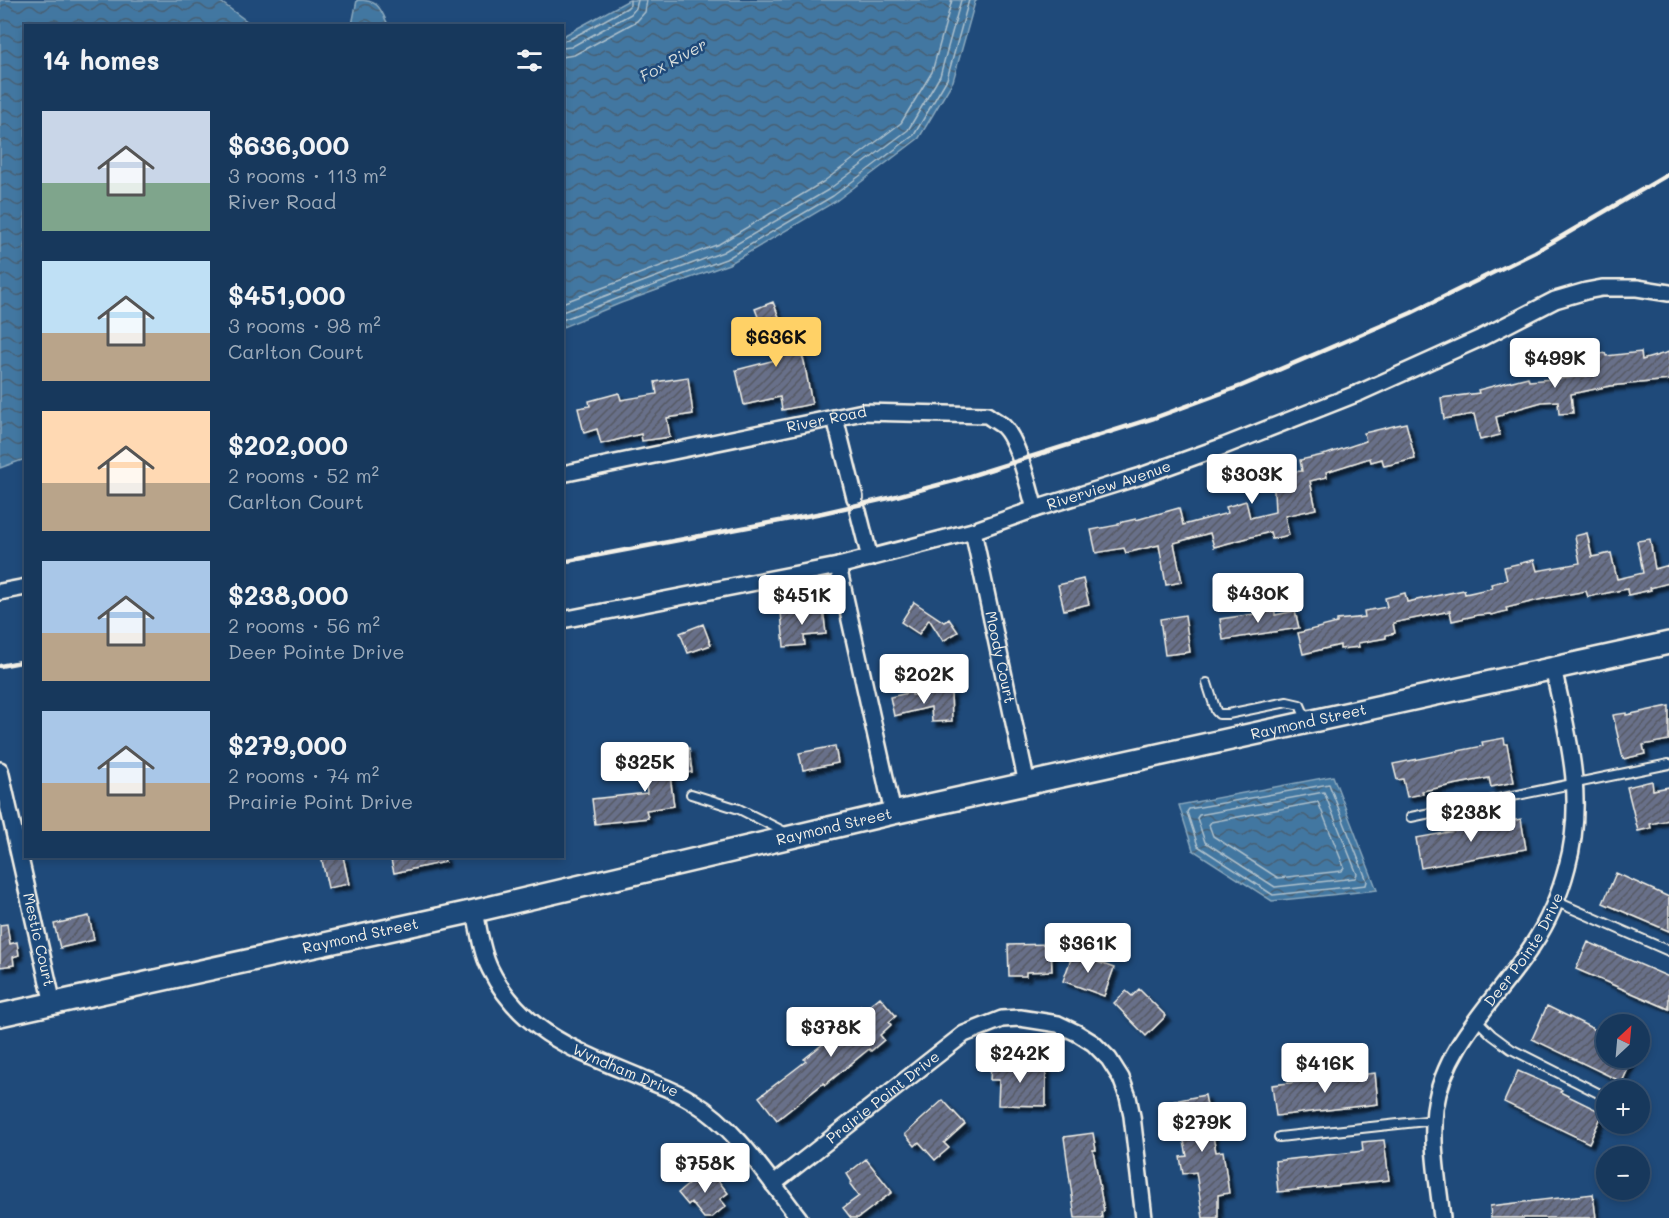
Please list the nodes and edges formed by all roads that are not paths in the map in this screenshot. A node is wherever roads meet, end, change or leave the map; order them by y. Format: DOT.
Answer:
graph roads {
  1 [pos="1669,293"];
  2 [pos="835,418"];
  3 [pos="564,474"];
  4 [pos="1035,509"];
  5 [pos="974,531"];
  6 [pos="870,558"];
  7 [pos="838,566"];
  8 [pos="24,587"];
  9 [pos="0,592"];
  10 [pos="564,620"];
  11 [pos="1669,643"];
  12 [pos="1553,668"];
  13 [pos="1207,683"];
  14 [pos="1307,722"];
  15 [pos="1669,764"];
  16 [pos="0,770"];
  17 [pos="1575,783"];
  18 [pos="1027,784"];
  19 [pos="691,794"];
  20 [pos="893,813"];
  21 [pos="1411,817"];
  22 [pos="793,837"];
  23 [pos="1555,901"];
  24 [pos="475,911"];
  25 [pos="1669,951"];
  26 [pos="53,1004"];
  27 [pos="0,1016"];
  28 [pos="1477,1020"];
  29 [pos="1596,1091"];
  30 [pos="1435,1120"];
  31 [pos="1280,1137"];
  32 [pos="773,1184"];
  33 [pos="799,1218"];
  34 [pos="1144,1218"];
  35 [pos="1442,1218"];
  1 -- 4 [label="street, Riverview Avenue"];
  2 -- 3 [label="street, River Road"];
  2 -- 4 [label="street, River Road"];
  2 -- 6 [label="street"];
  4 -- 5 [label="street, Riverview Avenue"];
  5 -- 6 [label="street, Riverview Avenue"];
  5 -- 18 [label="street, Moody Court"];
  6 -- 7 [label="street, Riverview Avenue"];
  7 -- 10 [label="street, Riverview Avenue"];
  7 -- 20 [label="street"];
  8 -- 9 [label="street"];
  11 -- 12 [label="street, Raymond Street"];
  12 -- 14 [label="street, Raymond Street"];
  12 -- 17 [label="street, Deer Pointe Drive"];
  13 -- 14 [label="lane"];
  14 -- 18 [label="street, Raymond Street"];
  15 -- 17 [label="lane"];
  16 -- 26 [label="street, Mestic Court"];
  17 -- 21 [label="lane"];
  17 -- 23 [label="street, Deer Pointe Drive"];
  18 -- 20 [label="street, Raymond Street"];
  19 -- 22 [label="lane"];
  20 -- 22 [label="street, Raymond Street"];
  22 -- 24 [label="street, Raymond Street"];
  23 -- 25 [label="lane"];
  23 -- 28 [label="street, Deer Pointe Drive"];
  24 -- 26 [label="street, Raymond Street"];
  24 -- 32 [label="street, Wyndham Drive"];
  26 -- 27 [label="street, Raymond Street"];
  28 -- 29 [label="lane"];
  28 -- 30 [label="street, Deer Pointe Drive"];
  30 -- 31 [label="lane"];
  30 -- 35 [label="street, Deer Pointe Drive"];
  32 -- 33 [label="street, Wyndham Drive"];
  32 -- 34 [label="street, Prairie Point Drive"];
}
